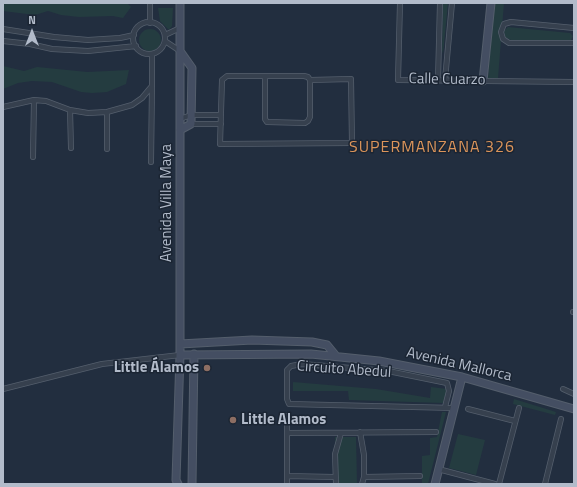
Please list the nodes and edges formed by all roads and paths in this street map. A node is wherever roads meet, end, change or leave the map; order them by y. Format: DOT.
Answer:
graph roads {
  1 [pos="150,3"];
  2 [pos="180,3"];
  3 [pos="400,3"];
  4 [pos="440,3"];
  5 [pos="452,3"];
  6 [pos="491,3"];
  7 [pos="150,23"];
  8 [pos="180,28"];
  9 [pos="574,28"];
  10 [pos="3,29"];
  11 [pos="32,33"];
  12 [pos="134,35"];
  13 [pos="165,35"];
  14 [pos="3,41"];
  15 [pos="165,41"];
  16 [pos="574,43"];
  17 [pos="30,44"];
  18 [pos="136,46"];
  19 [pos="180,51"];
  20 [pos="152,54"];
  21 [pos="265,76"];
  22 [pos="310,80"];
  23 [pos="438,80"];
  24 [pos="446,80"];
  25 [pos="483,81"];
  26 [pos="574,82"];
  27 [pos="152,86"];
  28 [pos="34,100"];
  29 [pos="3,107"];
  30 [pos="70,110"];
  31 [pos="107,112"];
  32 [pos="191,115"];
  33 [pos="221,115"];
  34 [pos="180,119"];
  35 [pos="192,124"];
  36 [pos="221,124"];
  37 [pos="180,130"];
  38 [pos="71,148"];
  39 [pos="107,149"];
  40 [pos="33,157"];
  41 [pos="151,162"];
  42 [pos="180,344"];
  43 [pos="194,354"];
  44 [pos="180,355"];
  45 [pos="336,356"];
  46 [pos="462,376"];
  47 [pos="3,389"];
  48 [pos="564,389"];
  49 [pos="574,394"];
  50 [pos="445,407"];
  51 [pos="454,408"];
  52 [pos="518,408"];
  53 [pos="468,409"];
  54 [pos="574,409"];
  55 [pos="287,416"];
  56 [pos="561,419"];
  57 [pos="515,421"];
  58 [pos="360,432"];
  59 [pos="436,432"];
  60 [pos="287,433"];
  61 [pos="341,433"];
  62 [pos="438,469"];
  63 [pos="287,476"];
  64 [pos="420,476"];
  65 [pos="334,477"];
  66 [pos="364,477"];
  67 [pos="178,484"];
  68 [pos="192,484"];
  69 [pos="287,484"];
  70 [pos="336,484"];
  71 [pos="362,484"];
  72 [pos="435,484"];
  73 [pos="494,484"];
  74 [pos="499,484"];
  75 [pos="545,484"];
  1 -- 7 [label="street"];
  2 -- 8 [label="main road, Avenida Villa Maya"];
  3 -- 23 [label="street, Calle Cuarzo"];
  4 -- 23 [label="street"];
  5 -- 24 [label="street"];
  6 -- 25 [label="main road"];
  7 -- 12 [label="street"];
  7 -- 13 [label="street"];
  8 -- 13 [label="street"];
  8 -- 19 [label="main road, Avenida Villa Maya"];
  9 -- 16 [label="street"];
  10 -- 11 [label="street"];
  11 -- 12 [label="street"];
  11 -- 17 [label="street"];
  12 -- 18 [label="street"];
  13 -- 15 [label="street"];
  14 -- 17 [label="street"];
  15 -- 19 [label="street"];
  15 -- 20 [label="street"];
  17 -- 18 [label="street"];
  18 -- 20 [label="street"];
  19 -- 32 [label="main road"];
  19 -- 34 [label="main road, Avenida Villa Maya"];
  20 -- 27 [label="street"];
  21 -- 22 [label="street"];
  21 -- 22 [label="street"];
  21 -- 33 [label="street"];
  22 -- 36 [label="street"];
  23 -- 24 [label="street, Calle Cuarzo"];
  24 -- 25 [label="street, Calle Cuarzo"];
  25 -- 26 [label="street, Calle Cuarzo"];
  27 -- 31 [label="street"];
  27 -- 41 [label="street"];
  28 -- 29 [label="street"];
  28 -- 30 [label="street"];
  28 -- 40 [label="street"];
  30 -- 31 [label="street"];
  30 -- 38 [label="street"];
  31 -- 39 [label="street"];
  32 -- 33 [label="street"];
  32 -- 34 [label="street"];
  32 -- 35 [label="main road"];
  33 -- 36 [label="street"];
  34 -- 37 [label="main road, Avenida Villa Maya"];
  35 -- 36 [label="street"];
  35 -- 37 [label="main road"];
  37 -- 42 [label="main road, Avenida Villa Maya"];
  42 -- 44 [label="main road, Avenida Villa Maya"];
  42 -- 45 [label="main road"];
  43 -- 44 [label="main road, Avenida Mallorca"];
  43 -- 45 [label="main road, Avenida Mallorca"];
  43 -- 68 [label="main road"];
  44 -- 47 [label="street"];
  44 -- 67 [label="main road, Avenida Villa Maya"];
  45 -- 46 [label="main road, Avenida Mallorca"];
  46 -- 51 [label="main road"];
  46 -- 54 [label="main road, Avenida Mallorca"];
  48 -- 49 [label="street"];
  50 -- 50 [label="street, Circuito Abedul"];
  50 -- 51 [label="street, Circuito Abedul"];
  51 -- 62 [label="main road"];
  52 -- 57 [label="street"];
  53 -- 57 [label="street"];
  55 -- 60 [label="street"];
  56 -- 75 [label="street"];
  57 -- 74 [label="street"];
  58 -- 59 [label="street"];
  58 -- 61 [label="street"];
  58 -- 66 [label="street"];
  60 -- 61 [label="street"];
  60 -- 63 [label="street"];
  61 -- 65 [label="street"];
  62 -- 72 [label="main road"];
  62 -- 73 [label="street"];
  63 -- 65 [label="street"];
  63 -- 69 [label="street"];
  64 -- 66 [label="street"];
  65 -- 70 [label="street"];
  66 -- 71 [label="street"];
}
